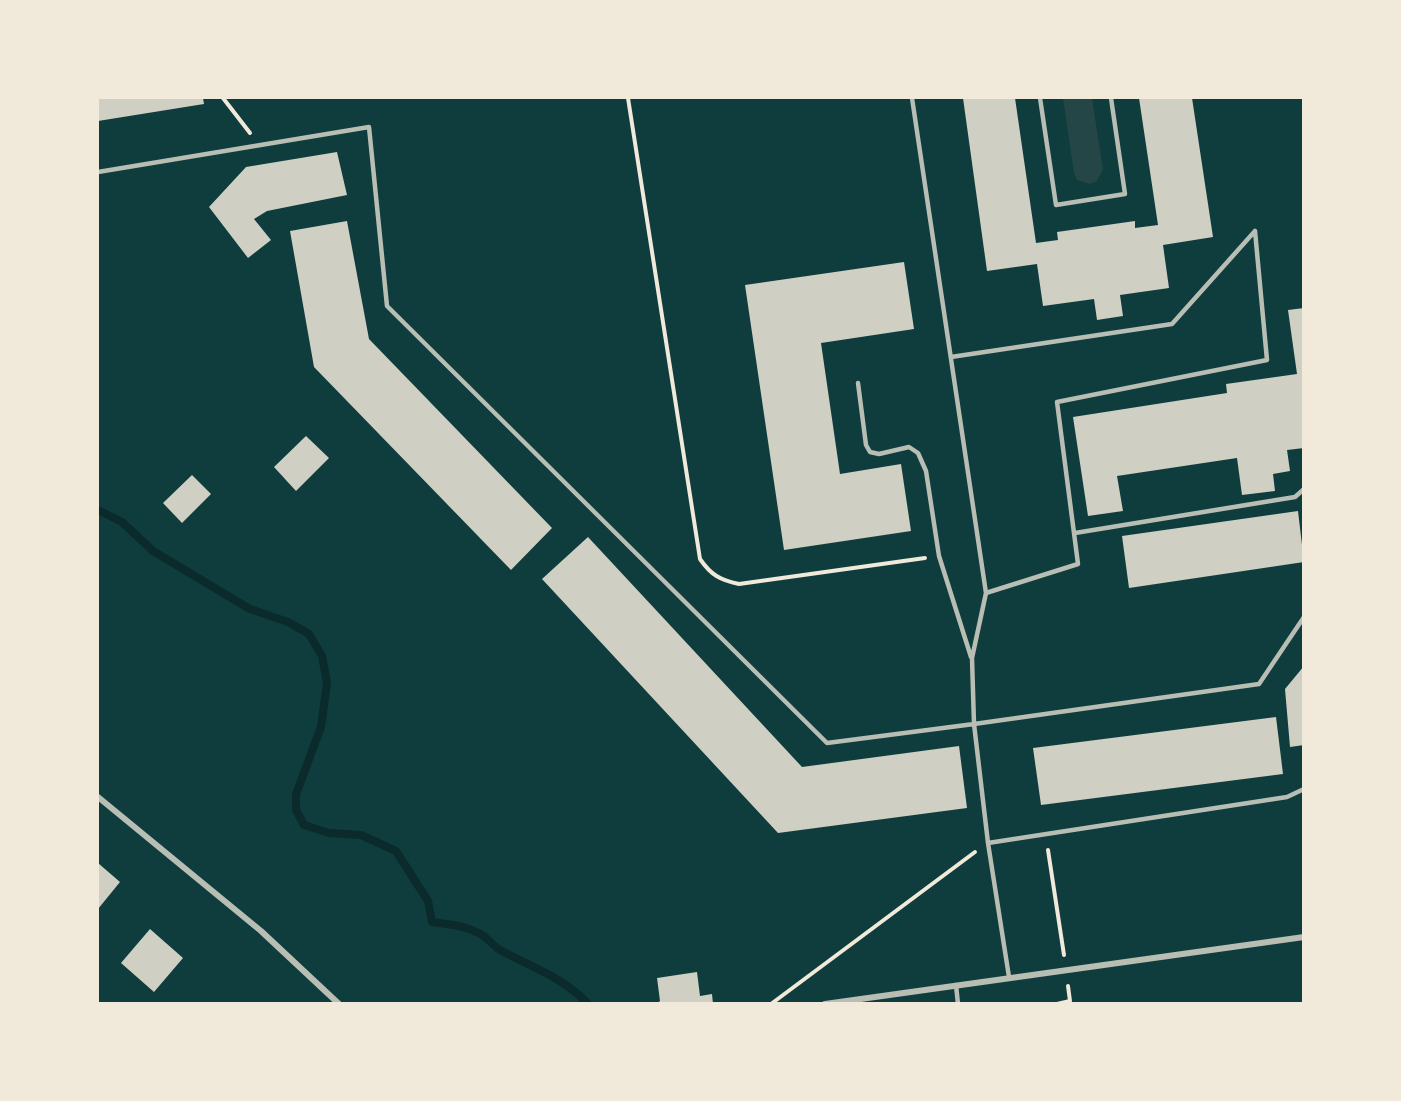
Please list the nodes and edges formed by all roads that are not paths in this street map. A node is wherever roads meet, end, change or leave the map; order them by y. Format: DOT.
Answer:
graph roads {
  1 [pos="912,98"];
  2 [pos="1040,98"];
  3 [pos="1111,98"];
  4 [pos="98,172"];
  5 [pos="951,357"];
  6 [pos="858,383"];
  7 [pos="1304,489"];
  8 [pos="1075,533"];
  9 [pos="986,592"];
  10 [pos="1304,617"];
  11 [pos="972,658"];
  12 [pos="974,724"];
  13 [pos="1304,789"];
  14 [pos="98,797"];
  15 [pos="988,843"];
  16 [pos="1304,937"];
  17 [pos="1009,977"];
  18 [pos="956,985"];
  19 [pos="339,1004"];
  20 [pos="825,1004"];
  21 [pos="958,1004"];
  1 -- 5 [label="lane"];
  2 -- 3 [label="lane"];
  4 -- 12 [label="lane"];
  5 -- 8 [label="lane"];
  5 -- 9 [label="lane"];
  6 -- 11 [label="lane"];
  7 -- 8 [label="lane"];
  8 -- 9 [label="lane"];
  9 -- 11 [label="lane"];
  10 -- 12 [label="lane"];
  11 -- 12 [label="lane"];
  12 -- 15 [label="lane"];
  13 -- 15 [label="lane"];
  14 -- 19 [label="street"];
  15 -- 17 [label="lane"];
  16 -- 17 [label="street"];
  17 -- 18 [label="street"];
  18 -- 20 [label="street"];
  18 -- 21 [label="lane"];
}
